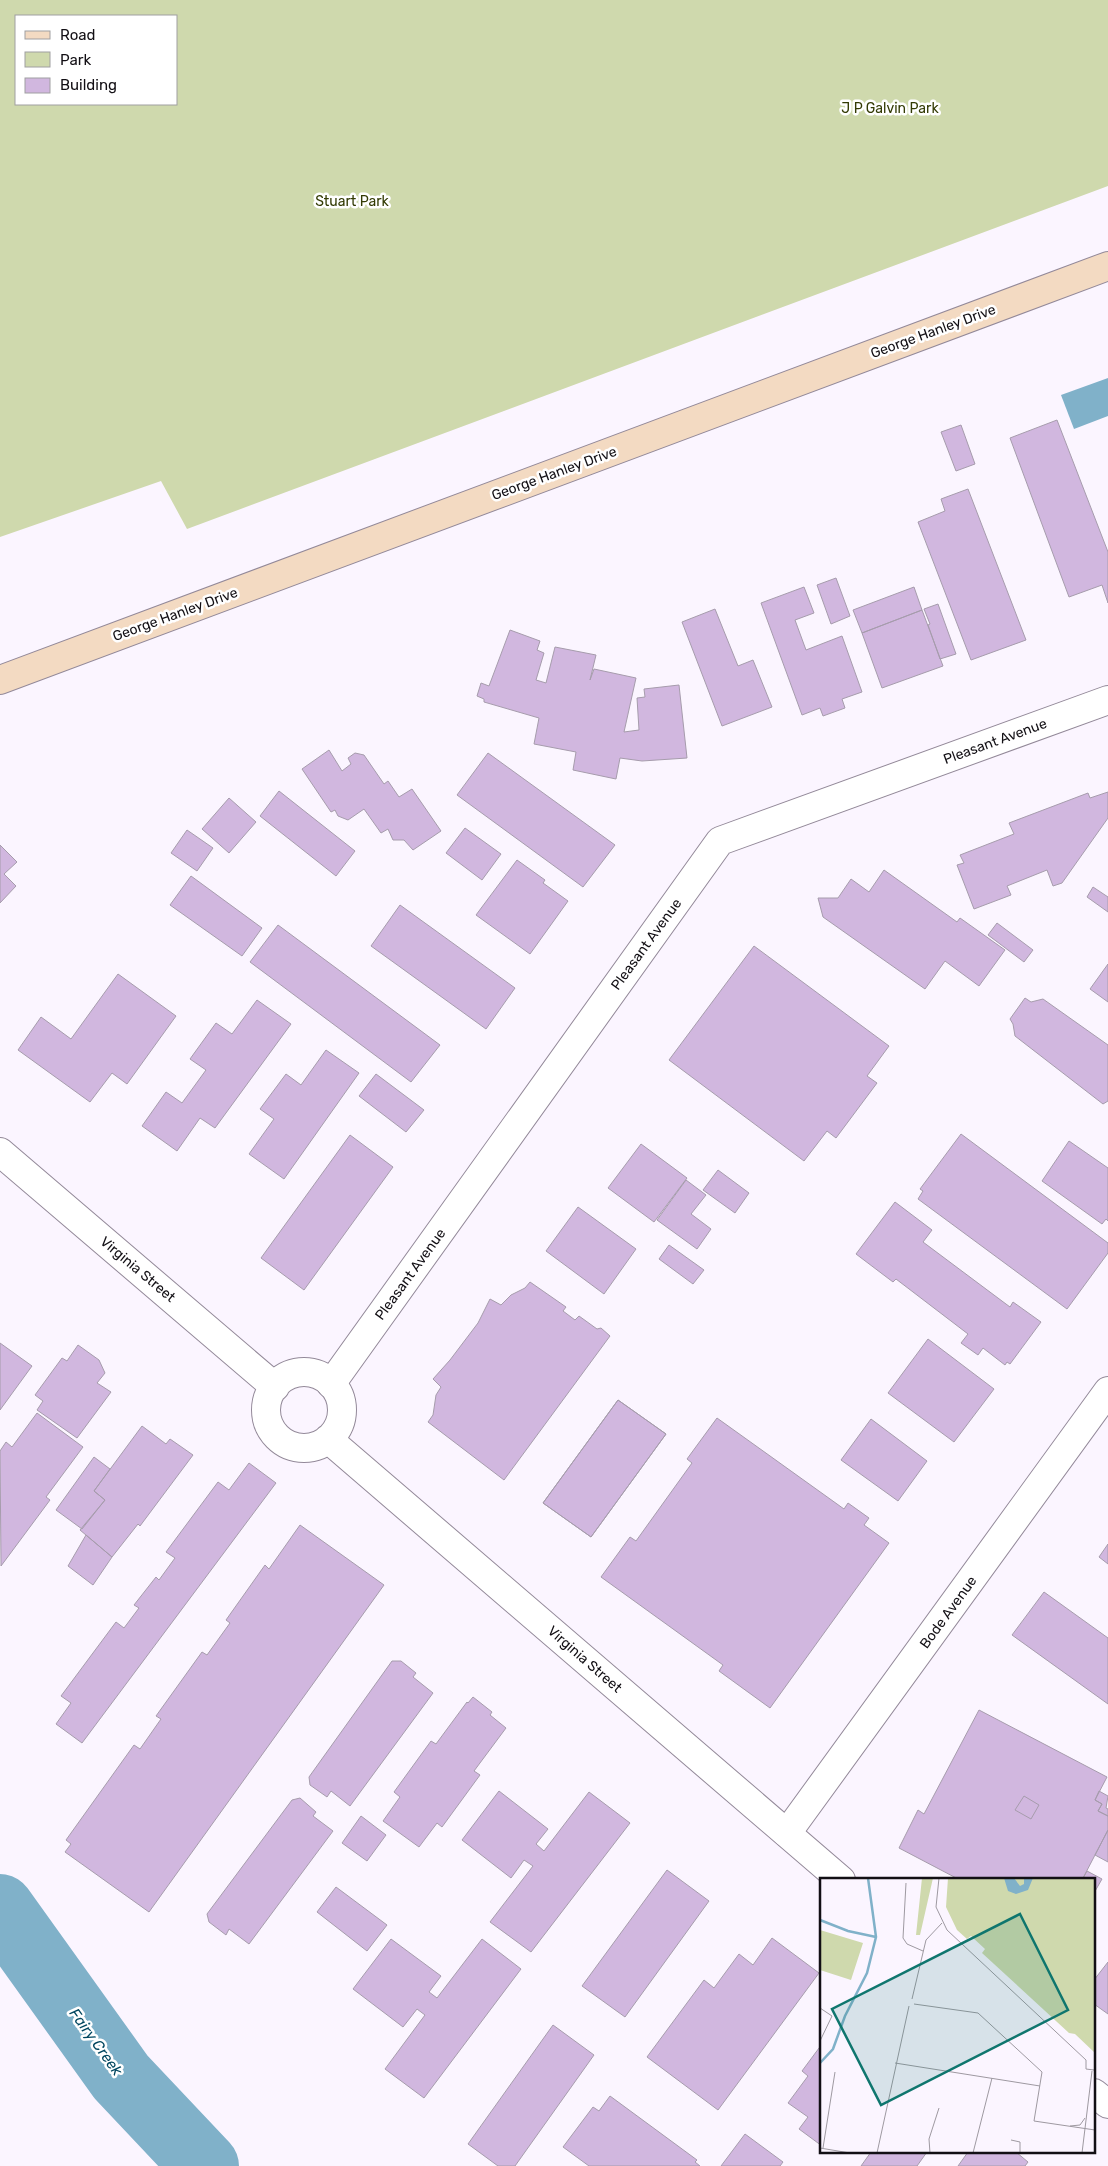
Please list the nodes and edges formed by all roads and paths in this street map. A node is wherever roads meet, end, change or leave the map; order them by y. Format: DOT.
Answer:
graph roads {
  1 [pos="1108,266"];
  2 [pos="0,680"];
  3 [pos="1108,700"];
  4 [pos="0,1152"];
  5 [pos="331,1384"];
  6 [pos="275,1386"];
  7 [pos="1108,1391"];
  8 [pos="328,1439"];
  9 [pos="787,1833"];
  10 [pos="839,1878"];
  11 [pos="1096,2095"];
  12 [pos="1108,2104"];
  1 -- 2 [label="main road, George Hanley Drive"];
  3 -- 5 [label="street, Pleasant Avenue"];
  4 -- 6 [label="street, Virginia Street"];
  5 -- 6 [label="street"];
  5 -- 8 [label="street"];
  6 -- 8 [label="street"];
  7 -- 9 [label="street, Bode Avenue"];
  8 -- 9 [label="street, Virginia Street"];
  9 -- 10 [label="street, Virginia Street"];
  11 -- 12 [label="street"];
}
